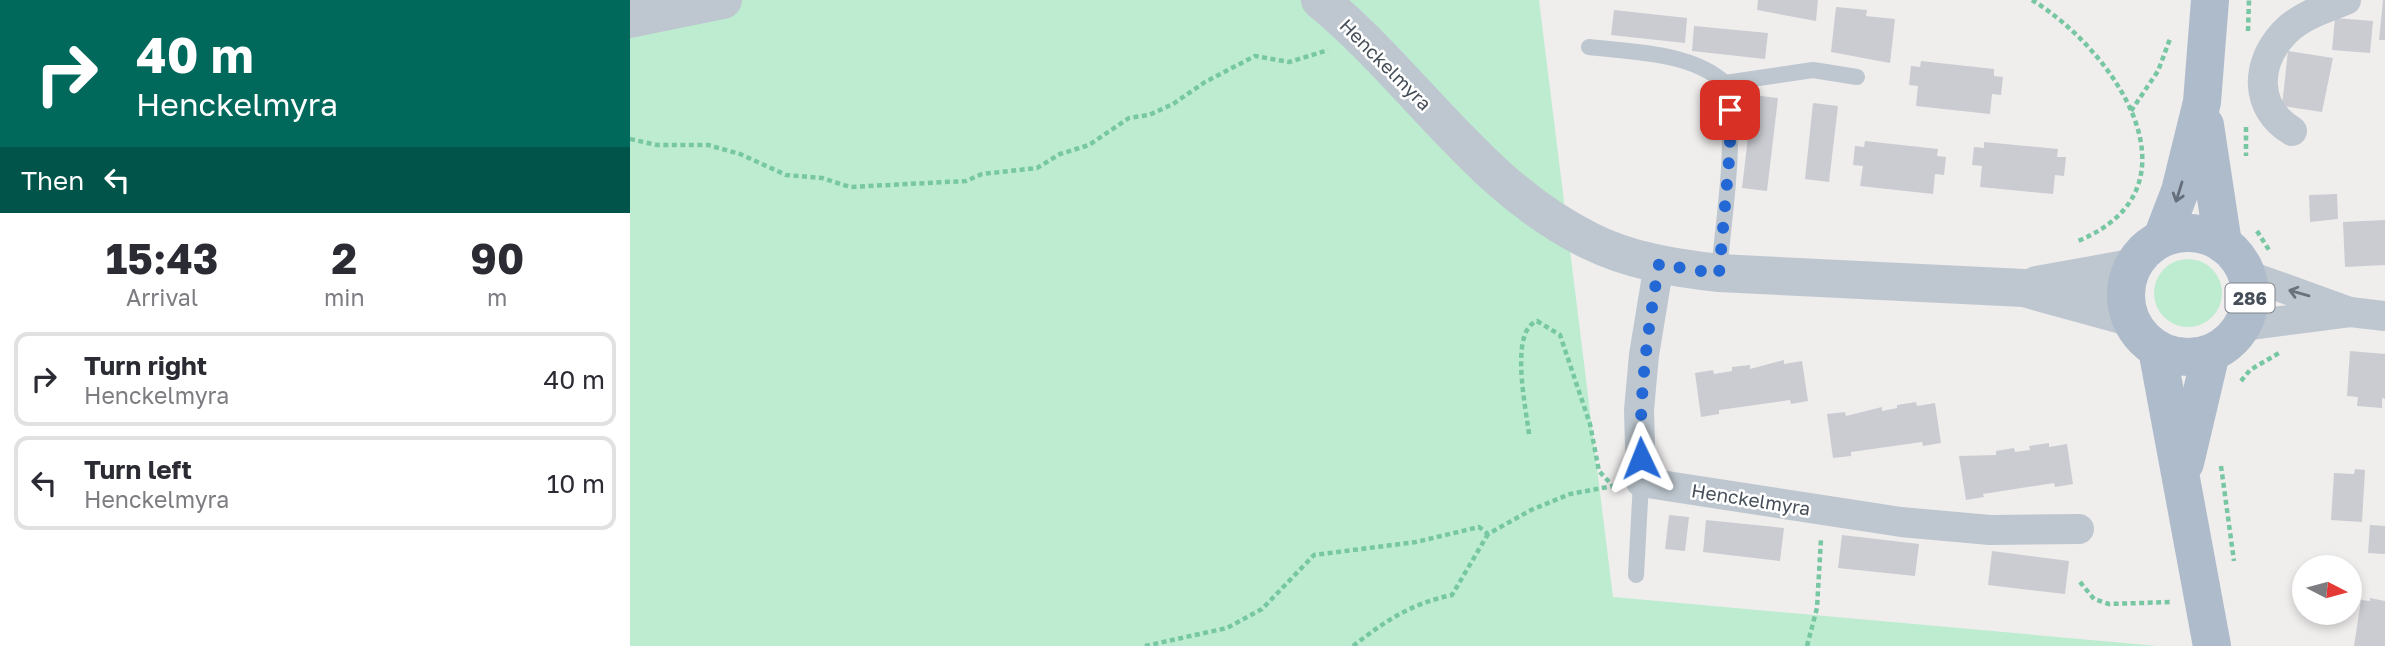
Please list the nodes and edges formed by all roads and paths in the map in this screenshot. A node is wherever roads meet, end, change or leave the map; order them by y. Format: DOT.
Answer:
graph roads {
  1 [pos="723,0"];
  2 [pos="1320,0"];
  3 [pos="2032,0"];
  4 [pos="2210,0"];
  5 [pos="2249,0"];
  6 [pos="2346,0"];
  7 [pos="630,19"];
  8 [pos="1350,27"];
  9 [pos="2171,35"];
  10 [pos="2247,37"];
  11 [pos="1589,47"];
  12 [pos="1857,77"];
  13 [pos="1725,83"];
  14 [pos="2202,102"];
  15 [pos="2131,111"];
  16 [pos="2246,117"];
  17 [pos="2292,131"];
  18 [pos="630,139"];
  19 [pos="2246,162"];
  20 [pos="2239,236"];
  21 [pos="2162,238"];
  22 [pos="2074,243"];
  23 [pos="1659,264"];
  24 [pos="2261,266"];
  25 [pos="2131,268"];
  26 [pos="1719,274"];
  27 [pos="2024,288"];
  28 [pos="2350,312"];
  29 [pos="2385,316"];
  30 [pos="2129,317"];
  31 [pos="2242,326"];
  32 [pos="2287,347"];
  33 [pos="2157,349"];
  34 [pos="2210,353"];
  35 [pos="2236,388"];
  36 [pos="1529,434"];
  37 [pos="2221,457"];
  38 [pos="2182,476"];
  39 [pos="1625,485"];
  40 [pos="1824,510"];
  41 [pos="2079,529"];
  42 [pos="1488,534"];
  43 [pos="2234,563"];
  44 [pos="1636,575"];
  45 [pos="2080,582"];
  46 [pos="2203,600"];
  47 [pos="1145,646"];
  48 [pos="1353,646"];
  49 [pos="1807,646"];
  50 [pos="2212,646"];
  1 -- 7 [label="street"];
  2 -- 8 [label="street, Henckelmyra"];
  3 -- 15 [label="path"];
  4 -- 14 [label="main road"];
  5 -- 10 [label="path"];
  6 -- 17 [label="street"];
  8 -- 18 [label="path"];
  8 -- 23 [label="street, Henckelmyra"];
  9 -- 15 [label="path"];
  11 -- 13 [label="lane"];
  12 -- 13 [label="lane"];
  13 -- 26 [label="lane"];
  14 -- 20 [label="main road"];
  14 -- 21 [label="main road, one-way"];
  15 -- 22 [label="path"];
  16 -- 19 [label="path"];
  20 -- 21 [label="main road"];
  20 -- 24 [label="main road, 286"];
  20 -- 24 [label="path"];
  21 -- 25 [label="main road"];
  23 -- 26 [label="street, Henckelmyra"];
  23 -- 39 [label="street"];
  28 -- 24 [label="street, one-way"];
  24 -- 31 [label="main road, 286"];
  25 -- 27 [label="street, Henckelmyra"];
  25 -- 30 [label="main road"];
  26 -- 27 [label="street, Henckelmyra"];
  27 -- 30 [label="street, Henckelmyra"];
  28 -- 29 [label="street"];
  28 -- 31 [label="street"];
  30 -- 33 [label="main road"];
  31 -- 34 [label="main road, 286"];
  32 -- 35 [label="path"];
  33 -- 34 [label="main road"];
  33 -- 38 [label="main road"];
  34 -- 38 [label="main road"];
  36 -- 39 [label="path"];
  37 -- 43 [label="path"];
  38 -- 46 [label="main road"];
  39 -- 40 [label="street, Henckelmyra"];
  39 -- 42 [label="path"];
  39 -- 44 [label="lane"];
  40 -- 41 [label="street, Henckelmyra"];
  40 -- 49 [label="path"];
  42 -- 47 [label="path"];
  42 -- 48 [label="path"];
  45 -- 46 [label="path"];
  46 -- 50 [label="main road"];
}
